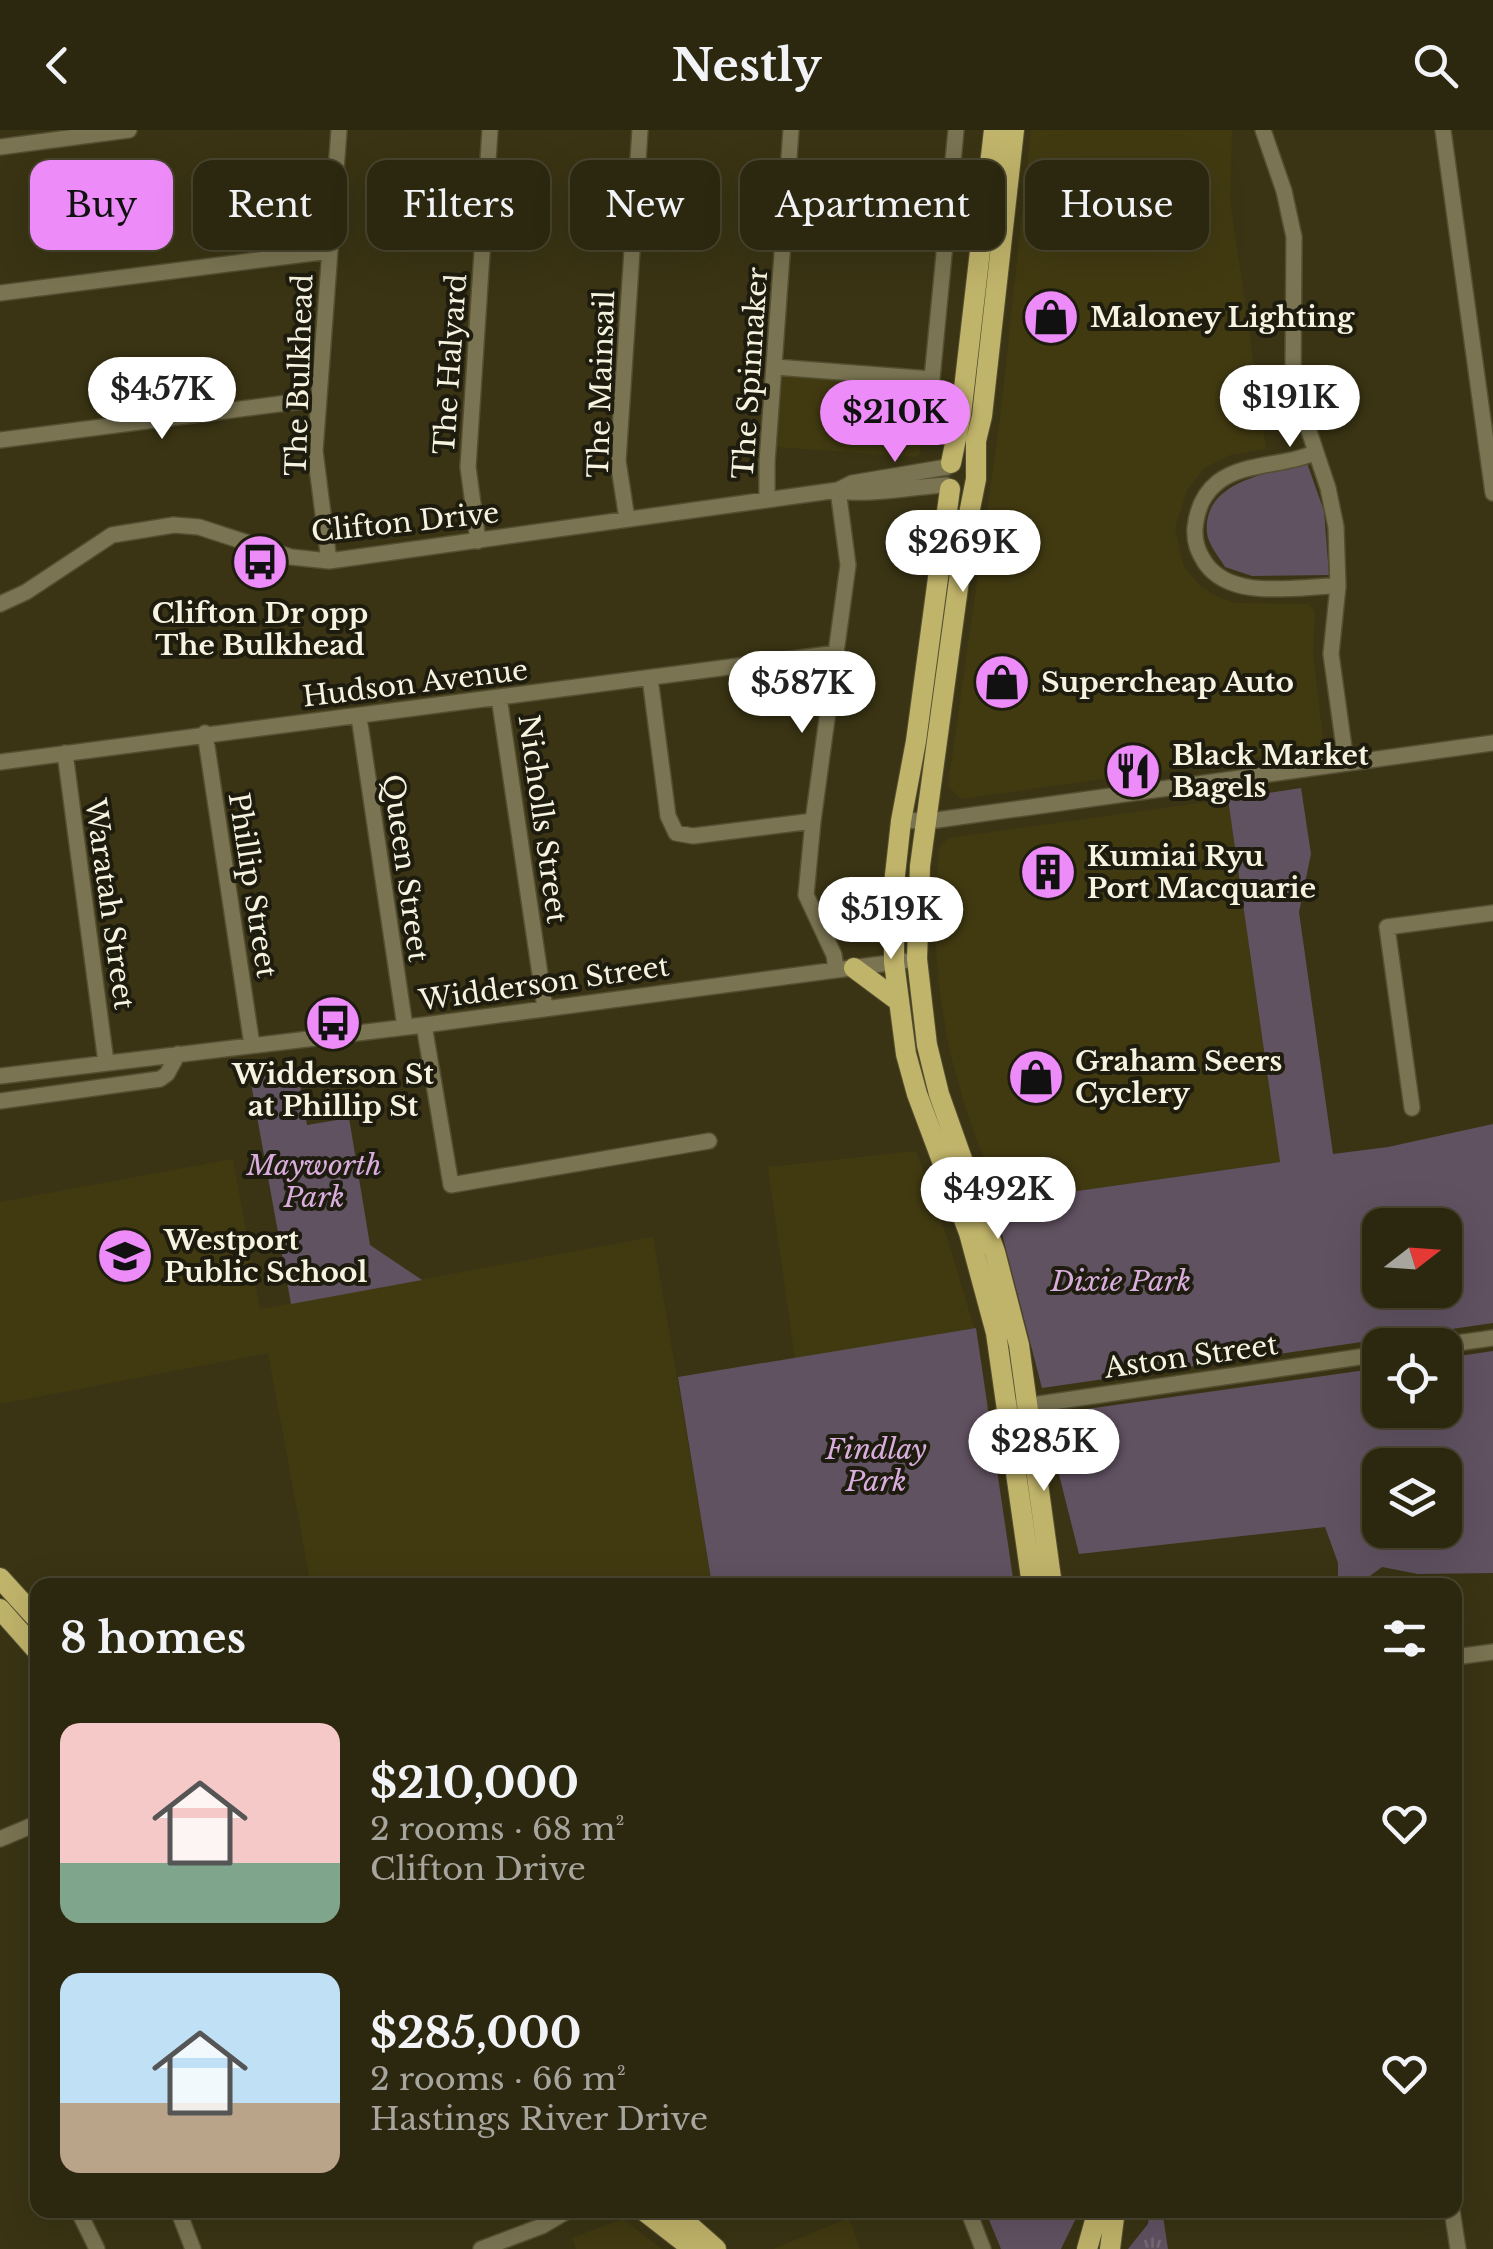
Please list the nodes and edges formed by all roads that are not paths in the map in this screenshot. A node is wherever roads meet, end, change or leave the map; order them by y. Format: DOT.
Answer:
graph roads {
  1 [pos="129,130"];
  2 [pos="339,130"];
  3 [pos="490,130"];
  4 [pos="640,130"];
  5 [pos="791,130"];
  6 [pos="956,130"];
  7 [pos="994,130"];
  8 [pos="1014,130"];
  9 [pos="1263,130"];
  10 [pos="1443,130"];
  11 [pos="0,146"];
  12 [pos="330,251"];
  13 [pos="0,293"];
  14 [pos="775,367"];
  15 [pos="318,399"];
  16 [pos="0,440"];
  17 [pos="1314,453"];
  18 [pos="948,476"];
  19 [pos="974,476"];
  20 [pos="838,490"];
  21 [pos="1493,492"];
  22 [pos="767,500"];
  23 [pos="626,519"];
  24 [pos="478,540"];
  25 [pos="328,561"];
  26 [pos="1338,586"];
  27 [pos="0,604"];
  28 [pos="837,652"];
  29 [pos="650,678"];
  30 [pos="499,697"];
  31 [pos="359,716"];
  32 [pos="205,733"];
  33 [pos="1493,744"];
  34 [pos="65,753"];
  35 [pos="0,762"];
  36 [pos="1346,762"];
  37 [pos="812,820"];
  38 [pos="901,821"];
  39 [pos="926,821"];
  40 [pos="1493,913"];
  41 [pos="917,959"];
  42 [pos="894,962"];
  43 [pos="845,969"];
  44 [pos="897,1000"];
  45 [pos="546,1008"];
  46 [pos="424,1025"];
  47 [pos="405,1027"];
  48 [pos="252,1044"];
  49 [pos="178,1054"];
  50 [pos="106,1062"];
  51 [pos="0,1076"];
  52 [pos="0,1100"];
  53 [pos="1412,1108"];
  54 [pos="709,1142"];
  55 [pos="1493,1338"];
  56 [pos="1462,1342"];
  57 [pos="1362,1357"];
  58 [pos="1019,1407"];
  59 [pos="0,1578"];
  60 [pos="1031,1578"];
  61 [pos="1051,1578"];
  62 [pos="0,1609"];
  63 [pos="30,1611"];
  64 [pos="30,1643"];
  65 [pos="1493,1652"];
  66 [pos="1462,1657"];
  67 [pos="30,1826"];
  68 [pos="0,1839"];
  69 [pos="82,2218"];
  70 [pos="181,2218"];
  71 [pos="555,2218"];
  72 [pos="662,2218"];
  73 [pos="665,2218"];
  74 [pos="971,2218"];
  75 [pos="1096,2218"];
  76 [pos="1114,2218"];
  77 [pos="1453,2218"];
  78 [pos="484,2248"];
  79 [pos="97,2249"];
  80 [pos="193,2249"];
  81 [pos="693,2249"];
  82 [pos="716,2249"];
  83 [pos="983,2249"];
  84 [pos="1087,2249"];
  85 [pos="1110,2249"];
  86 [pos="1458,2249"];
  1 -- 11 [label="street"];
  2 -- 12 [label="street, The Bulkhead"];
  3 -- 24 [label="street, The Halyard"];
  4 -- 23 [label="street, The Mainsail"];
  5 -- 14 [label="street, The Spinnaker"];
  6 -- 14 [label="street"];
  7 -- 18 [label="main road"];
  8 -- 19 [label="main road"];
  9 -- 17 [label="street"];
  10 -- 21 [label="street"];
  12 -- 13 [label="street"];
  12 -- 15 [label="street, The Bulkhead"];
  14 -- 22 [label="street, The Spinnaker"];
  15 -- 16 [label="street"];
  15 -- 25 [label="street, The Bulkhead"];
  17 -- 26 [label="street"];
  17 -- 26 [label="street"];
  18 -- 19 [label="main road"];
  18 -- 19 [label="main road"];
  18 -- 20 [label="street, Clifton Drive"];
  18 -- 38 [label="main road"];
  19 -- 39 [label="main road"];
  20 -- 22 [label="street, Clifton Drive"];
  20 -- 28 [label="street"];
  22 -- 23 [label="street, Clifton Drive"];
  23 -- 24 [label="street, Clifton Drive"];
  24 -- 25 [label="street, Clifton Drive"];
  25 -- 27 [label="street, Clifton Drive"];
  26 -- 36 [label="street"];
  28 -- 29 [label="street, Hudson Avenue"];
  28 -- 37 [label="street"];
  29 -- 30 [label="street, Hudson Avenue"];
  29 -- 37 [label="street"];
  30 -- 31 [label="street, Hudson Avenue"];
  30 -- 45 [label="street, Nicholls Street"];
  31 -- 32 [label="street, Hudson Avenue"];
  31 -- 47 [label="street, Queen Street"];
  32 -- 34 [label="street, Hudson Avenue"];
  32 -- 48 [label="street, Phillip Street"];
  33 -- 36 [label="street"];
  34 -- 35 [label="street, Hudson Avenue"];
  34 -- 50 [label="street, Waratah Street"];
  36 -- 39 [label="street"];
  37 -- 43 [label="street"];
  38 -- 39 [label="street"];
  38 -- 42 [label="main road"];
  39 -- 41 [label="main road"];
  40 -- 53 [label="street"];
  41 -- 42 [label="street, Widderson Street"];
  41 -- 58 [label="main road"];
  42 -- 43 [label="street, Widderson Street"];
  42 -- 44 [label="main road"];
  43 -- 44 [label="main road"];
  43 -- 45 [label="street, Widderson Street"];
  44 -- 58 [label="main road"];
  45 -- 46 [label="street, Widderson Street"];
  46 -- 47 [label="street, Widderson Street"];
  46 -- 54 [label="street"];
  47 -- 48 [label="street, Widderson Street"];
  48 -- 49 [label="street, Widderson Street"];
  49 -- 50 [label="street, Widderson Street"];
  49 -- 52 [label="street, Widderson Street"];
  50 -- 51 [label="street, Widderson Street"];
  55 -- 56 [label="street"];
  57 -- 58 [label="street, Aston Street"];
  58 -- 60 [label="main road"];
  58 -- 61 [label="main road"];
  59 -- 63 [label="main road"];
  62 -- 64 [label="main road"];
  65 -- 66 [label="street"];
  67 -- 68 [label="street"];
  69 -- 79 [label="street"];
  70 -- 80 [label="street"];
  71 -- 78 [label="street"];
  72 -- 81 [label="main road"];
  73 -- 82 [label="main road"];
  74 -- 83 [label="street"];
  75 -- 84 [label="main road"];
  76 -- 85 [label="main road"];
  77 -- 86 [label="street"];
}
